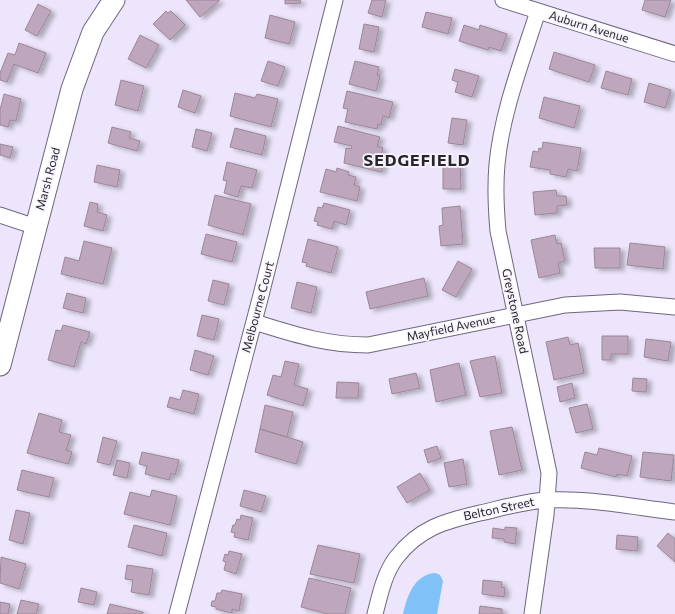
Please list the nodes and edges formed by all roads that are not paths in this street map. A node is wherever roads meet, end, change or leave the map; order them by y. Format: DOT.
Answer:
graph roads {
  1 [pos="114,0"];
  2 [pos="335,0"];
  3 [pos="503,0"];
  4 [pos="538,11"];
  5 [pos="675,54"];
  6 [pos="0,215"];
  7 [pos="36,227"];
  8 [pos="675,306"];
  9 [pos="516,314"];
  10 [pos="254,322"];
  11 [pos="0,365"];
  12 [pos="547,500"];
  13 [pos="675,512"];
  14 [pos="177,614"];
  15 [pos="375,614"];
  16 [pos="532,614"];
  1 -- 7 [label="street, Marsh Road"];
  2 -- 10 [label="street, Melbourne Court"];
  3 -- 4 [label="street, Auburn Avenue"];
  4 -- 5 [label="street, Auburn Avenue"];
  4 -- 9 [label="street, Greystone Road"];
  6 -- 7 [label="street"];
  7 -- 11 [label="street, Marsh Road"];
  8 -- 9 [label="street, Mayfield Avenue"];
  9 -- 10 [label="street, Mayfield Avenue"];
  9 -- 12 [label="street, Greystone Road"];
  10 -- 14 [label="street, Melbourne Court"];
  12 -- 13 [label="street, Belton Street"];
  12 -- 15 [label="street, Belton Street"];
  12 -- 16 [label="street, Greystone Road"];
}
